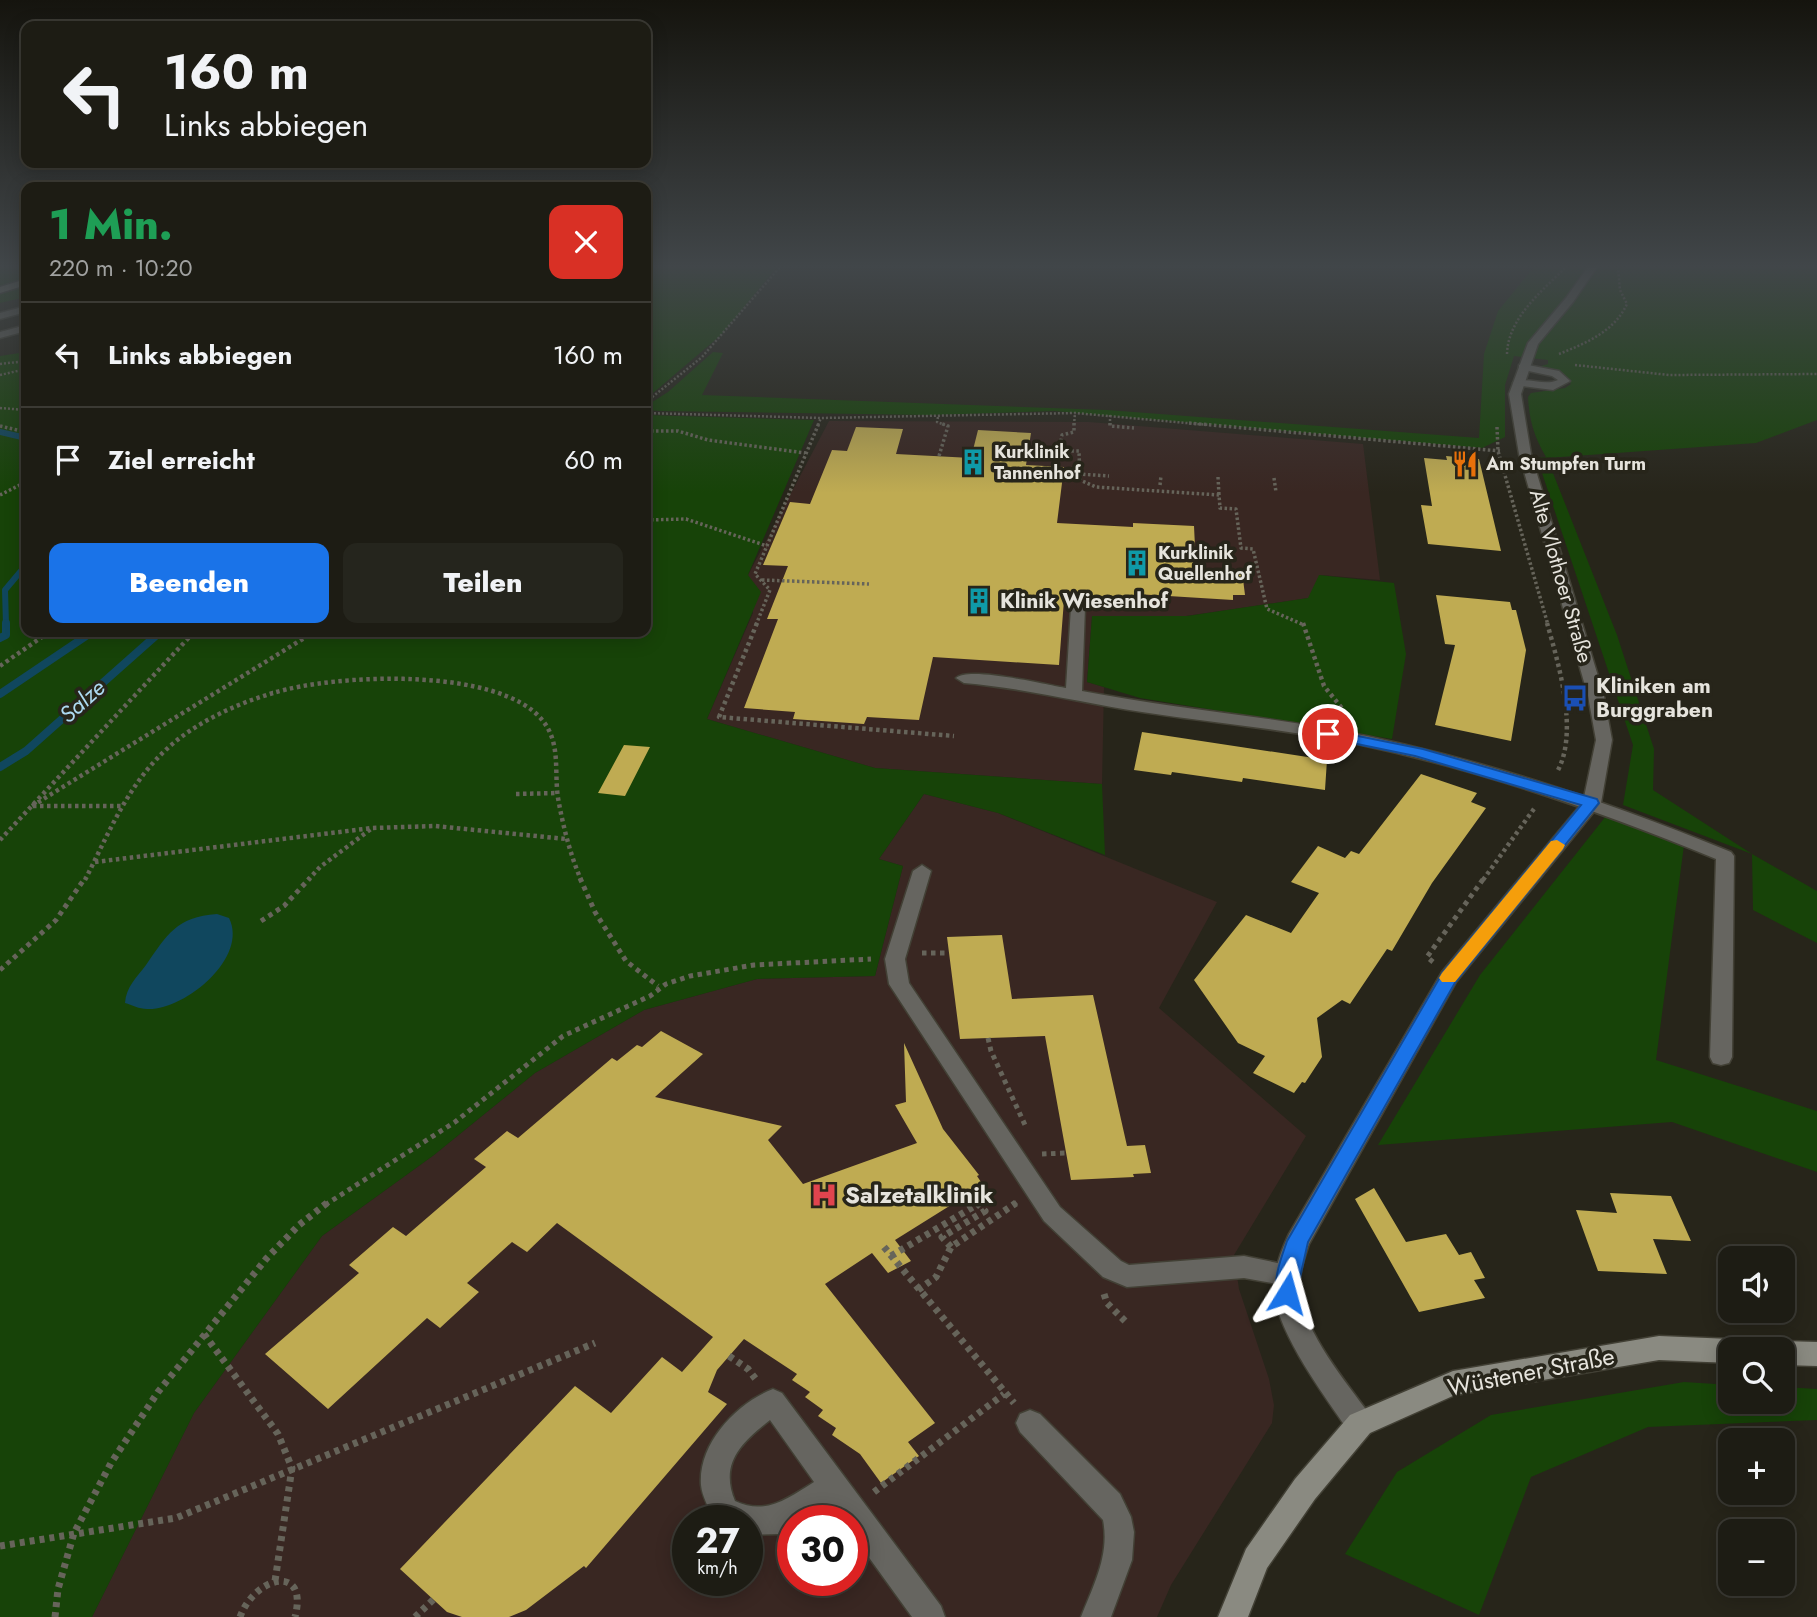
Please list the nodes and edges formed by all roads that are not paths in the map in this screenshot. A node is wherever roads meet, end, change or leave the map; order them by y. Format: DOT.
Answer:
graph roads {
  1 [pos="1533,342"];
  2 [pos="1523,367"];
  3 [pos="1518,383"];
  4 [pos="1078,607"];
  5 [pos="964,678"];
  6 [pos="1074,693"];
  7 [pos="1591,803"];
  8 [pos="922,871"];
  9 [pos="1721,1057"];
  10 [pos="1288,1275"];
  11 [pos="1718,1350"];
  12 [pos="1795,1353"];
  13 [pos="1817,1354"];
  14 [pos="1030,1423"];
  15 [pos="1360,1424"];
  16 [pos="833,1486"];
  17 [pos="723,1505"];
  18 [pos="763,1521"];
  19 [pos="930,1617"];
  20 [pos="1097,1617"];
  21 [pos="1233,1617"];
  1 -- 2 [label="street, Alte Vlothoer Straße"];
  2 -- 3 [label="street, Alte Vlothoer Straße"];
  2 -- 3 [label="street"];
  3 -- 7 [label="street, Alte Vlothoer Straße"];
  4 -- 6 [label="street"];
  5 -- 6 [label="street"];
  6 -- 7 [label="street"];
  7 -- 9 [label="street"];
  7 -- 10 [label="street, Alte Vlothoer Straße"];
  8 -- 10 [label="street"];
  10 -- 15 [label="street, Alte Vlothoer Straße"];
  11 -- 15 [label="main road, Wüstener Straße"];
  12 -- 13 [label="main road"];
  14 -- 20 [label="street"];
  15 -- 21 [label="main road, Wüstener Straße"];
  16 -- 17 [label="street"];
  16 -- 18 [label="street"];
  16 -- 19 [label="street"];
}
